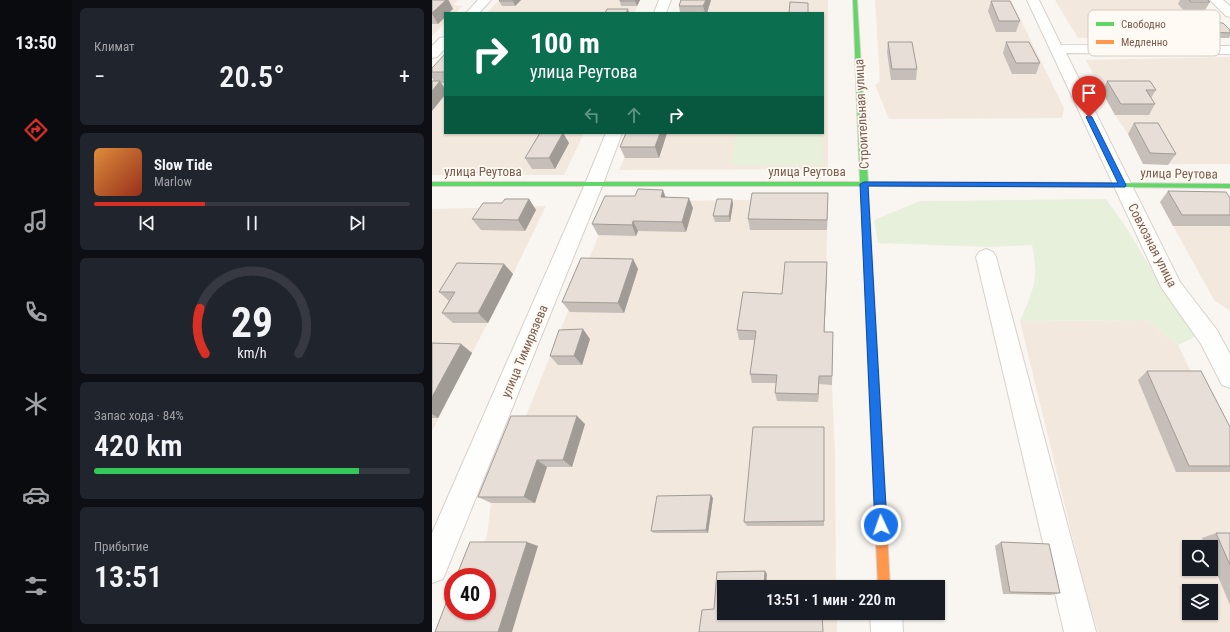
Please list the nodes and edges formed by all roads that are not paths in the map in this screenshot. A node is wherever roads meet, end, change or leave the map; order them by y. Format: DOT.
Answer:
graph roads {
  1 [pos="485,0"];
  2 [pos="665,0"];
  3 [pos="855,0"];
  4 [pos="1033,0"];
  5 [pos="1216,0"];
  6 [pos="473,12"];
  7 [pos="660,12"];
  8 [pos="1230,13"];
  9 [pos="444,42"];
  10 [pos="1056,49"];
  11 [pos="1088,49"];
  12 [pos="1220,50"];
  13 [pos="1230,50"];
  14 [pos="432,54"];
  15 [pos="614,134"];
  16 [pos="432,184"];
  17 [pos="594,184"];
  18 [pos="864,184"];
  19 [pos="1122,185"];
  20 [pos="1230,186"];
  21 [pos="986,256"];
  22 [pos="1230,377"];
  23 [pos="432,568"];
  24 [pos="884,580"];
  25 [pos="886,620"];
  26 [pos="887,632"];
  27 [pos="1080,632"];
  1 -- 6 [label="street"];
  2 -- 7 [label="street"];
  3 -- 18 [label="street, Строительная улица"];
  4 -- 10 [label="street, Совхозная улица"];
  5 -- 8 [label="street"];
  9 -- 14 [label="street"];
  10 -- 11 [label="street"];
  10 -- 19 [label="street, Совхозная улица"];
  12 -- 13 [label="street"];
  15 -- 17 [label="street, улица Тимирязева"];
  16 -- 17 [label="street, улица Реутова"];
  17 -- 18 [label="street, улица Реутова"];
  17 -- 23 [label="street, улица Тимирязева"];
  18 -- 19 [label="street, улица Реутова"];
  18 -- 24 [label="street, Строительная улица"];
  19 -- 20 [label="street, улица Реутова"];
  19 -- 22 [label="street, Совхозная улица"];
  21 -- 27 [label="street"];
  25 -- 26 [label="street"];
}
